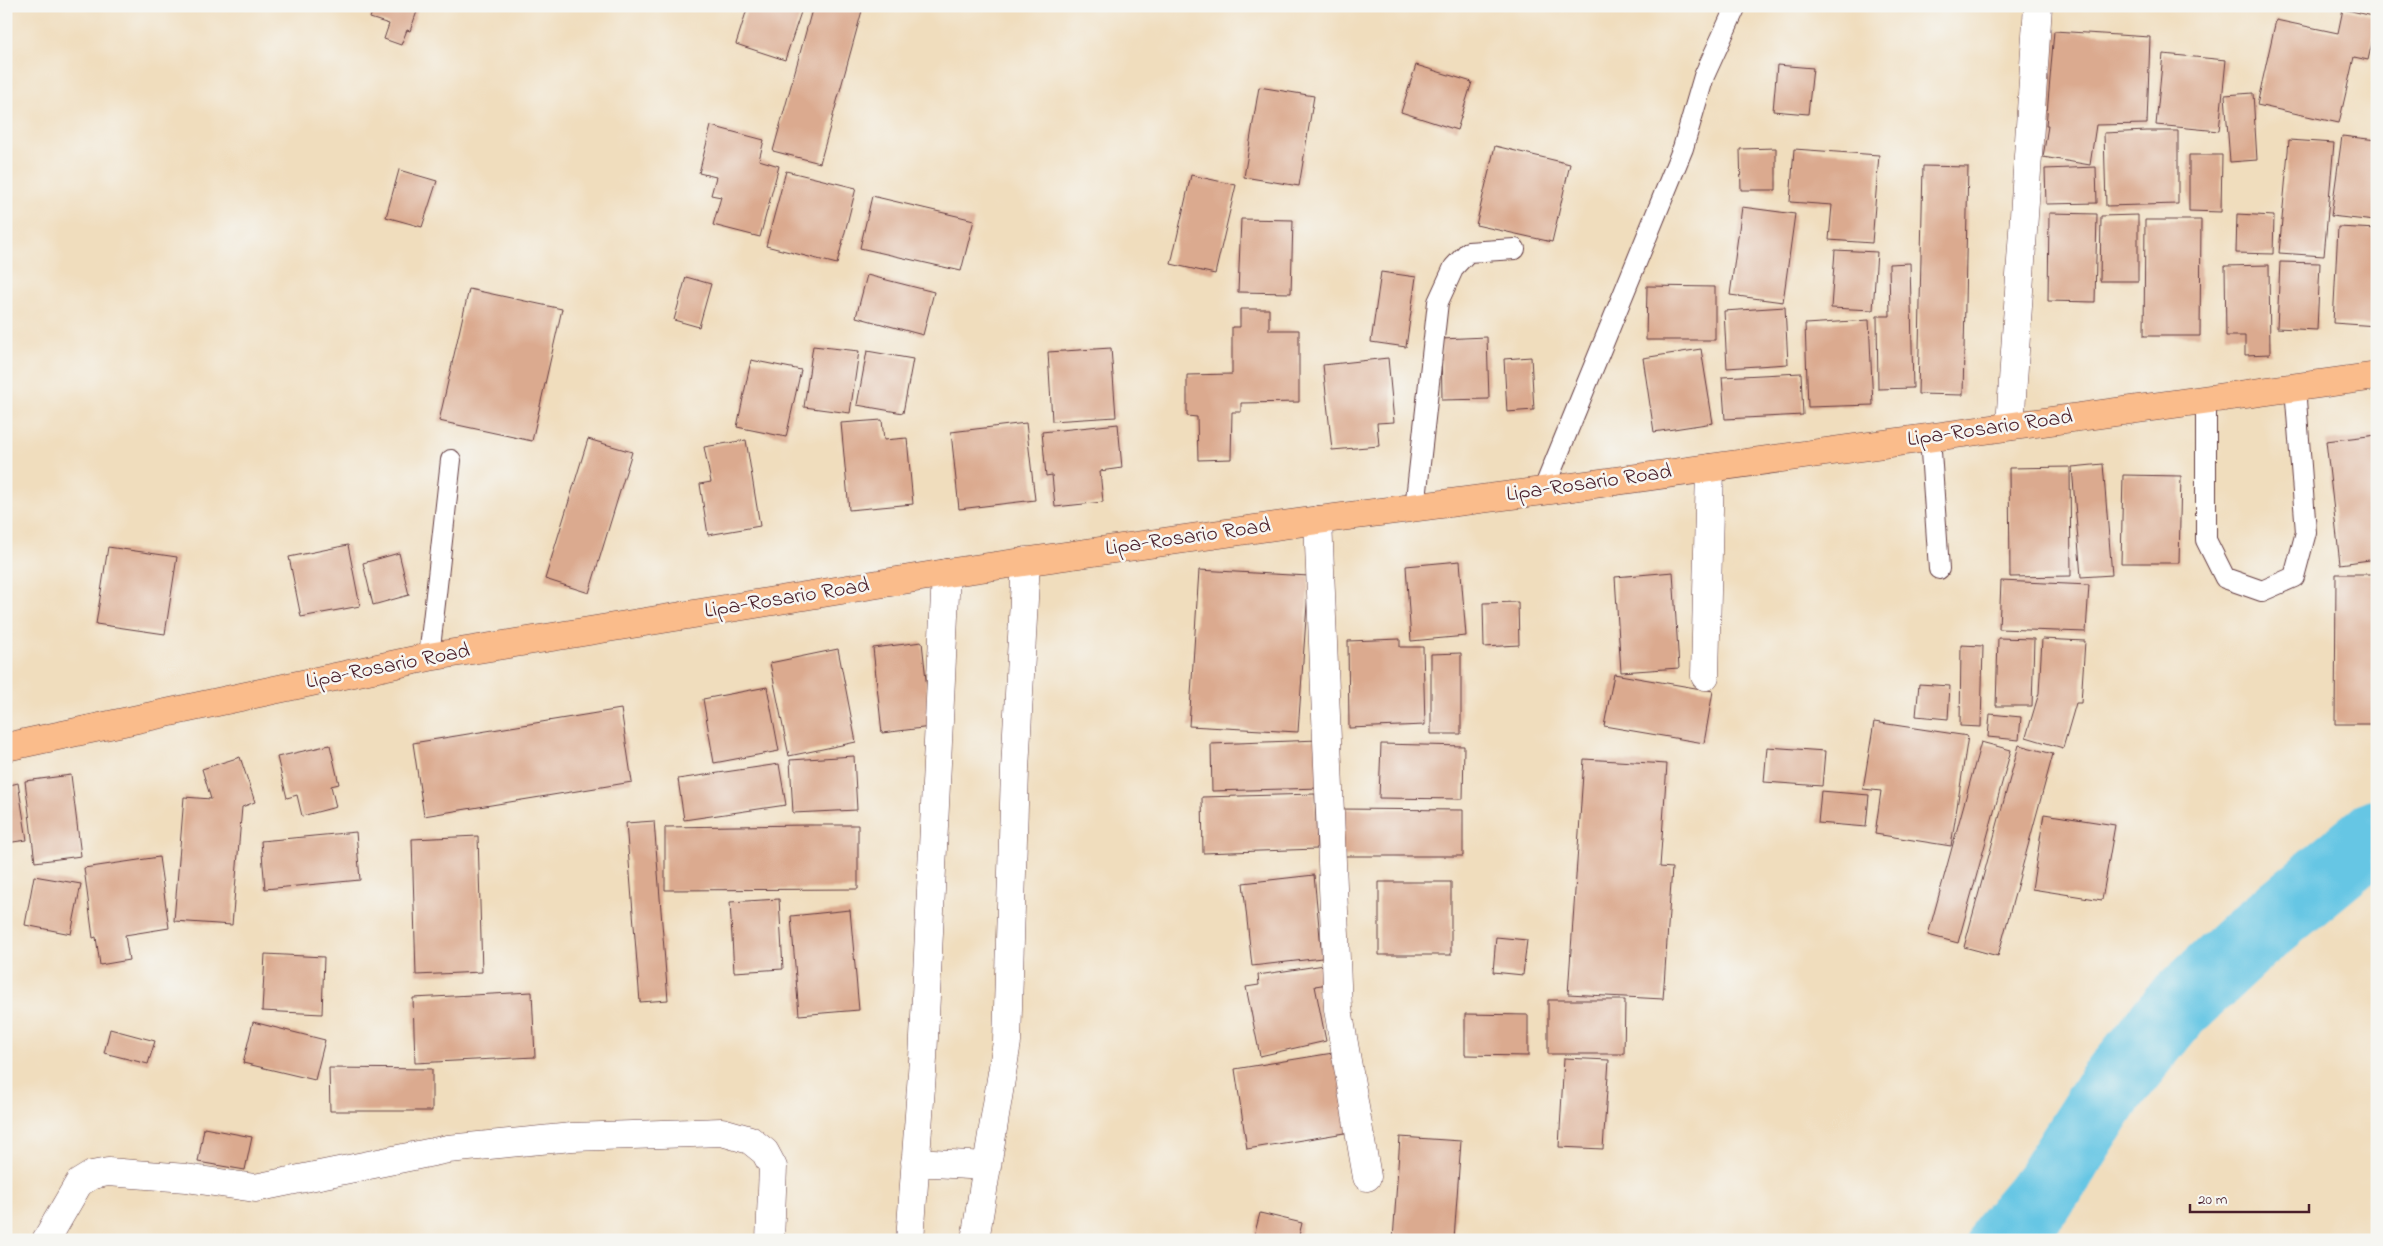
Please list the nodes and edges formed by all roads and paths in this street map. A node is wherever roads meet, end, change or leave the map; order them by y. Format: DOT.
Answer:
graph roads {
  1 [pos="1736,6"];
  2 [pos="2038,6"];
  3 [pos="1515,249"];
  4 [pos="2377,376"];
  5 [pos="2295,387"];
  6 [pos="2206,399"];
  7 [pos="2010,426"];
  8 [pos="1930,437"];
  9 [pos="451,460"];
  10 [pos="1710,468"];
  11 [pos="1543,491"];
  12 [pos="1415,508"];
  13 [pos="1318,520"];
  14 [pos="1026,561"];
  15 [pos="1939,569"];
  16 [pos="946,573"];
  17 [pos="429,657"];
  18 [pos="1705,676"];
  19 [pos="6,747"];
  20 [pos="915,1162"];
  21 [pos="987,1166"];
  22 [pos="1367,1177"];
  23 [pos="46,1240"];
  24 [pos="770,1240"];
  25 [pos="910,1240"];
  26 [pos="975,1240"];
  1 -- 11 [label="lane"];
  2 -- 7 [label="street"];
  3 -- 12 [label="lane"];
  4 -- 5 [label="main road, Lipa-Rosario Road"];
  5 -- 6 [label="main road, Lipa-Rosario Road"];
  5 -- 6 [label="lane"];
  6 -- 7 [label="main road, Lipa-Rosario Road"];
  7 -- 8 [label="main road, Lipa-Rosario Road"];
  8 -- 10 [label="main road, Lipa-Rosario Road"];
  8 -- 15 [label="lane"];
  9 -- 17 [label="lane"];
  10 -- 11 [label="main road, Lipa-Rosario Road"];
  10 -- 18 [label="street"];
  11 -- 12 [label="main road, Lipa-Rosario Road"];
  12 -- 13 [label="main road, Lipa-Rosario Road"];
  13 -- 14 [label="main road, Lipa-Rosario Road"];
  13 -- 22 [label="street"];
  14 -- 16 [label="main road, Lipa-Rosario Road"];
  14 -- 21 [label="street"];
  16 -- 17 [label="main road, Lipa-Rosario Road"];
  16 -- 20 [label="street"];
  17 -- 19 [label="main road, Lipa-Rosario Road"];
  20 -- 21 [label="street"];
  20 -- 25 [label="street"];
  21 -- 26 [label="street"];
  23 -- 24 [label="street"];
}
